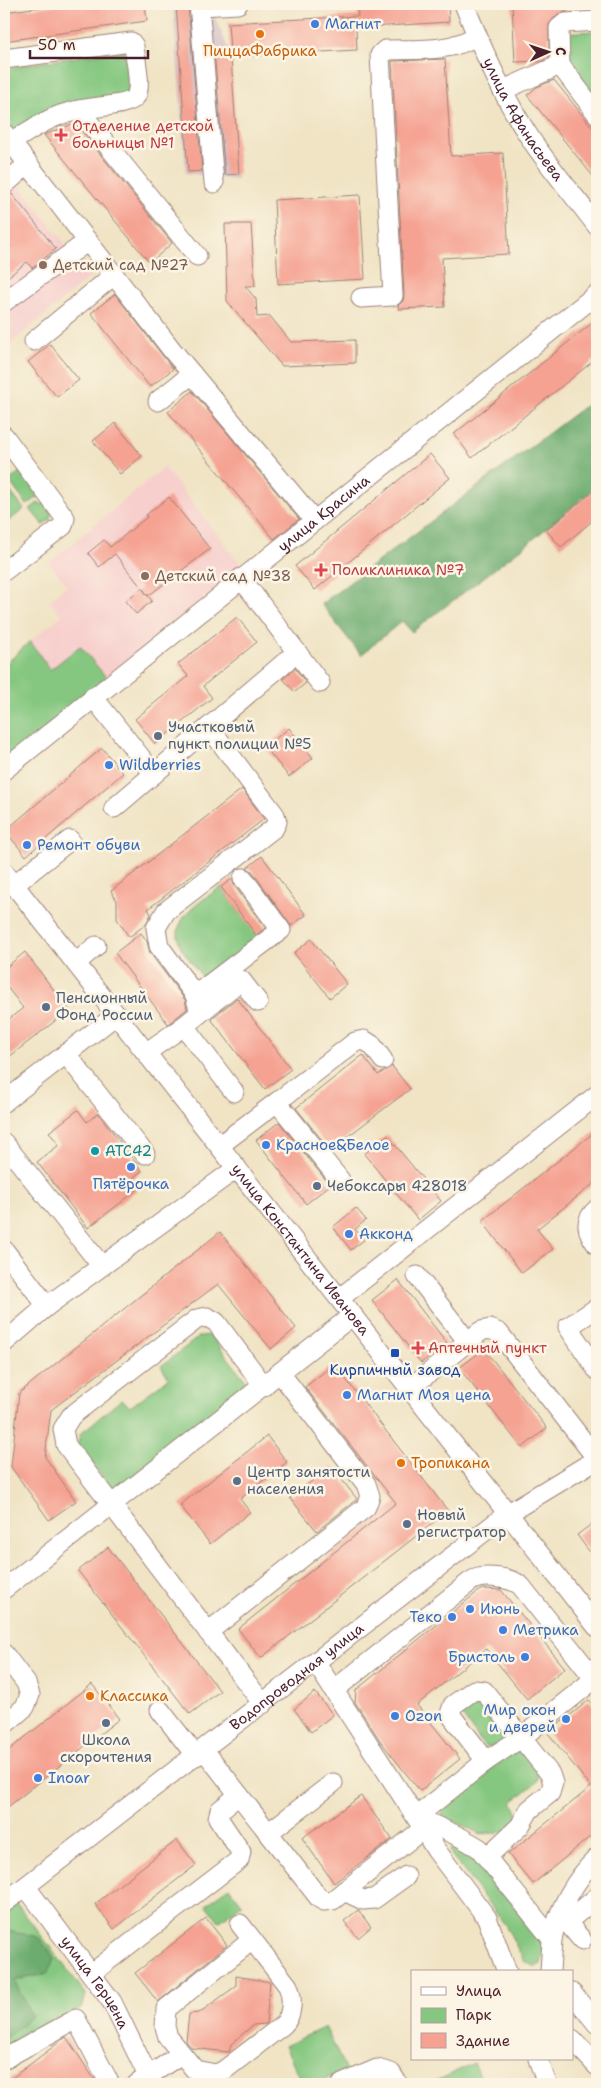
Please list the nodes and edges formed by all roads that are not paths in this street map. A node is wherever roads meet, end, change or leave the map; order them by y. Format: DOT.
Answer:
graph roads {
  1 [pos="238,4"];
  2 [pos="464,4"];
  3 [pos="199,5"];
  4 [pos="597,21"];
  5 [pos="477,35"];
  6 [pos="4,59"];
  7 [pos="560,65"];
  8 [pos="503,90"];
  9 [pos="78,110"];
  10 [pos="597,114"];
  11 [pos="7,138"];
  12 [pos="28,164"];
  13 [pos="214,182"];
  14 [pos="4,185"];
  15 [pos="597,226"];
  16 [pos="88,241"];
  17 [pos="197,256"];
  18 [pos="114,276"];
  19 [pos="597,294"];
  20 [pos="361,298"];
  21 [pos="4,302"];
  22 [pos="34,341"];
  23 [pos="192,374"];
  24 [pos="158,401"];
  25 [pos="4,436"];
  26 [pos="314,520"];
  27 [pos="4,571"];
  28 [pos="241,578"];
  29 [pos="297,652"];
  30 [pos="320,683"];
  31 [pos="93,697"];
  32 [pos="209,727"];
  33 [pos="4,770"];
  34 [pos="154,774"];
  35 [pos="114,808"];
  36 [pos="70,840"];
  37 [pos="243,878"];
  38 [pos="9,879"];
  39 [pos="96,946"];
  40 [pos="76,963"];
  41 [pos="258,1002"];
  42 [pos="197,1004"];
  43 [pos="116,1014"];
  44 [pos="184,1026"];
  45 [pos="147,1052"];
  46 [pos="66,1054"];
  47 [pos="383,1060"];
  48 [pos="234,1092"];
  49 [pos="597,1095"];
  50 [pos="4,1102"];
  51 [pos="277,1102"];
  52 [pos="4,1143"];
  53 [pos="220,1145"];
  54 [pos="145,1154"];
  55 [pos="237,1168"];
  56 [pos="340,1180"];
  57 [pos="597,1209"];
  58 [pos="597,1245"];
  59 [pos="4,1250"];
  60 [pos="101,1265"];
  61 [pos="417,1276"];
  62 [pos="340,1298"];
  63 [pos="47,1306"];
  64 [pos="597,1308"];
  65 [pos="354,1315"];
  66 [pos="468,1342"];
  67 [pos="4,1343"];
  68 [pos="597,1370"];
  69 [pos="280,1373"];
  70 [pos="264,1386"];
  71 [pos="410,1388"];
  72 [pos="597,1459"];
  73 [pos="111,1504"];
  74 [pos="507,1514"];
  75 [pos="4,1589"];
  76 [pos="597,1627"];
  77 [pos="208,1632"];
  78 [pos="4,1654"];
  79 [pos="316,1663"];
  80 [pos="596,1680"];
  81 [pos="334,1690"];
  82 [pos="263,1704"];
  83 [pos="160,1710"];
  84 [pos="4,1725"];
  85 [pos="521,1738"];
  86 [pos="200,1753"];
  87 [pos="486,1761"];
  88 [pos="333,1783"];
  89 [pos="239,1795"];
  90 [pos="420,1823"];
  91 [pos="268,1833"];
  92 [pos="487,1856"];
  93 [pos="597,1858"];
  94 [pos="406,1876"];
  95 [pos="26,1886"];
  96 [pos="344,1891"];
  97 [pos="597,1897"];
  98 [pos="4,1903"];
  99 [pos="563,1917"];
  100 [pos="240,1924"];
  101 [pos="552,1939"];
  102 [pos="252,1940"];
  103 [pos="582,1940"];
  104 [pos="506,1970"];
  105 [pos="550,1970"];
  106 [pos="92,1973"];
  107 [pos="574,1995"];
  108 [pos="597,2024"];
  109 [pos="574,2041"];
  110 [pos="181,2054"];
  111 [pos="4,2059"];
  112 [pos="597,2066"];
  113 [pos="146,2082"];
  114 [pos="110,2084"];
  115 [pos="342,2084"];
  116 [pos="398,2084"];
  1 -- 3 [label="street"];
  2 -- 5 [label="street, улица Афанасьева"];
  3 -- 13 [label="street"];
  4 -- 7 [label="street"];
  5 -- 8 [label="street, улица Афанасьева"];
  5 -- 20 [label="street"];
  6 -- 9 [label="street"];
  7 -- 8 [label="street"];
  7 -- 10 [label="street"];
  8 -- 15 [label="street, улица Афанасьева"];
  9 -- 11 [label="street"];
  9 -- 17 [label="street"];
  11 -- 12 [label="street"];
  12 -- 14 [label="street"];
  12 -- 16 [label="street"];
  16 -- 18 [label="street"];
  16 -- 21 [label="street"];
  18 -- 22 [label="street"];
  18 -- 23 [label="street"];
  19 -- 26 [label="street, улица Красина"];
  23 -- 24 [label="street"];
  23 -- 26 [label="street"];
  25 -- 27 [label="street"];
  26 -- 28 [label="street, улица Красина"];
  28 -- 29 [label="street"];
  28 -- 31 [label="street, улица Красина"];
  29 -- 30 [label="street"];
  29 -- 32 [label="street"];
  31 -- 33 [label="street, улица Красина"];
  31 -- 34 [label="street"];
  32 -- 34 [label="street"];
  32 -- 42 [label="street"];
  34 -- 35 [label="street"];
  36 -- 38 [label="street"];
  37 -- 42 [label="street"];
  38 -- 40 [label="street, улица Константина Иванова"];
  39 -- 40 [label="street"];
  40 -- 43 [label="street, улица Константина Иванова"];
  41 -- 42 [label="street"];
  42 -- 44 [label="street"];
  43 -- 45 [label="street, улица Константина Иванова"];
  43 -- 46 [label="street"];
  44 -- 45 [label="street"];
  44 -- 48 [label="street"];
  45 -- 53 [label="street, улица Константина Иванова"];
  46 -- 50 [label="street"];
  46 -- 54 [label="street"];
  47 -- 51 [label="street"];
  49 -- 62 [label="street"];
  51 -- 53 [label="street"];
  51 -- 56 [label="street"];
  52 -- 60 [label="street"];
  53 -- 55 [label="street, улица Константина Иванова"];
  55 -- 60 [label="street"];
  55 -- 62 [label="street, улица Константина Иванова"];
  57 -- 58 [label="street"];
  59 -- 63 [label="street"];
  60 -- 63 [label="street"];
  61 -- 66 [label="street"];
  62 -- 65 [label="street, улица Константина Иванова"];
  63 -- 67 [label="street"];
  64 -- 68 [label="street"];
  65 -- 69 [label="street"];
  65 -- 71 [label="street, улица Константина Иванова"];
  66 -- 71 [label="street"];
  66 -- 72 [label="street"];
  69 -- 70 [label="street"];
  69 -- 77 [label="street"];
  70 -- 73 [label="street"];
  70 -- 73 [label="street"];
  71 -- 74 [label="street, улица Константина Иванова"];
  72 -- 74 [label="street, Водопроводная улица"];
  73 -- 75 [label="street"];
  73 -- 77 [label="street"];
  74 -- 76 [label="street, улица Константина Иванова"];
  74 -- 79 [label="street, Водопроводная улица"];
  77 -- 82 [label="street"];
  78 -- 84 [label="street"];
  79 -- 81 [label="street"];
  79 -- 82 [label="street, Водопроводная улица"];
  80 -- 81 [label="street"];
  80 -- 85 [label="street"];
  81 -- 90 [label="street"];
  82 -- 86 [label="street, Водопроводная улица"];
  83 -- 86 [label="street"];
  85 -- 87 [label="street"];
  85 -- 87 [label="street"];
  85 -- 92 [label="street"];
  86 -- 89 [label="street"];
  86 -- 95 [label="street, Водопроводная улица"];
  87 -- 90 [label="street"];
  88 -- 91 [label="street"];
  89 -- 91 [label="street"];
  89 -- 106 [label="street"];
  90 -- 92 [label="street"];
  90 -- 96 [label="street"];
  90 -- 104 [label="street"];
  91 -- 96 [label="street"];
  92 -- 101 [label="street"];
  93 -- 99 [label="street"];
  94 -- 96 [label="street"];
  95 -- 98 [label="street, Водопроводная улица"];
  95 -- 106 [label="street, улица Герцена"];
  97 -- 99 [label="street"];
  99 -- 101 [label="street"];
  99 -- 103 [label="street"];
  100 -- 102 [label="street"];
  101 -- 105 [label="street"];
  102 -- 110 [label="street"];
  102 -- 110 [label="street"];
  106 -- 113 [label="street, улица Герцена"];
  107 -- 108 [label="street"];
  109 -- 112 [label="street"];
  110 -- 113 [label="street"];
  111 -- 114 [label="street"];
  115 -- 116 [label="street"];
}
